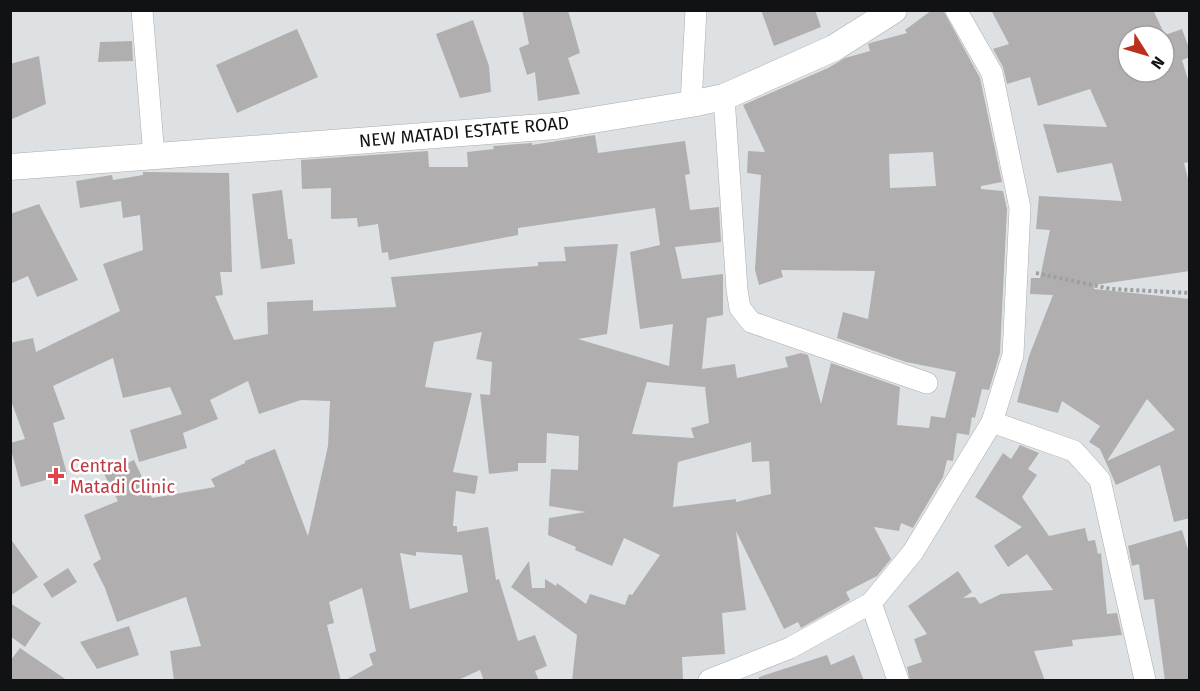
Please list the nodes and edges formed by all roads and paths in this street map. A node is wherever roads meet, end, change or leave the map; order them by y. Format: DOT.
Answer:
graph roads {
  1 [pos="141,10"];
  2 [pos="696,10"];
  3 [pos="894,10"];
  4 [pos="956,10"];
  5 [pos="724,98"];
  6 [pos="691,104"];
  7 [pos="154,157"];
  8 [pos="10,167"];
  9 [pos="1017,269"];
  10 [pos="1190,293"];
  11 [pos="927,383"];
  12 [pos="992,422"];
  13 [pos="871,603"];
  14 [pos="709,680"];
  15 [pos="898,681"];
  16 [pos="1145,681"];
  1 -- 7 [label="street"];
  2 -- 6 [label="street"];
  3 -- 5 [label="street, NEW MATADI ESTATE ROAD"];
  4 -- 9 [label="street"];
  5 -- 6 [label="street, NEW MATADI ESTATE ROAD"];
  5 -- 11 [label="street"];
  6 -- 7 [label="street, NEW MATADI ESTATE ROAD"];
  7 -- 8 [label="street, NEW MATADI ESTATE ROAD"];
  9 -- 10 [label="path"];
  9 -- 12 [label="street"];
  12 -- 13 [label="street"];
  12 -- 16 [label="street"];
  13 -- 14 [label="street"];
  13 -- 15 [label="street"];
}
